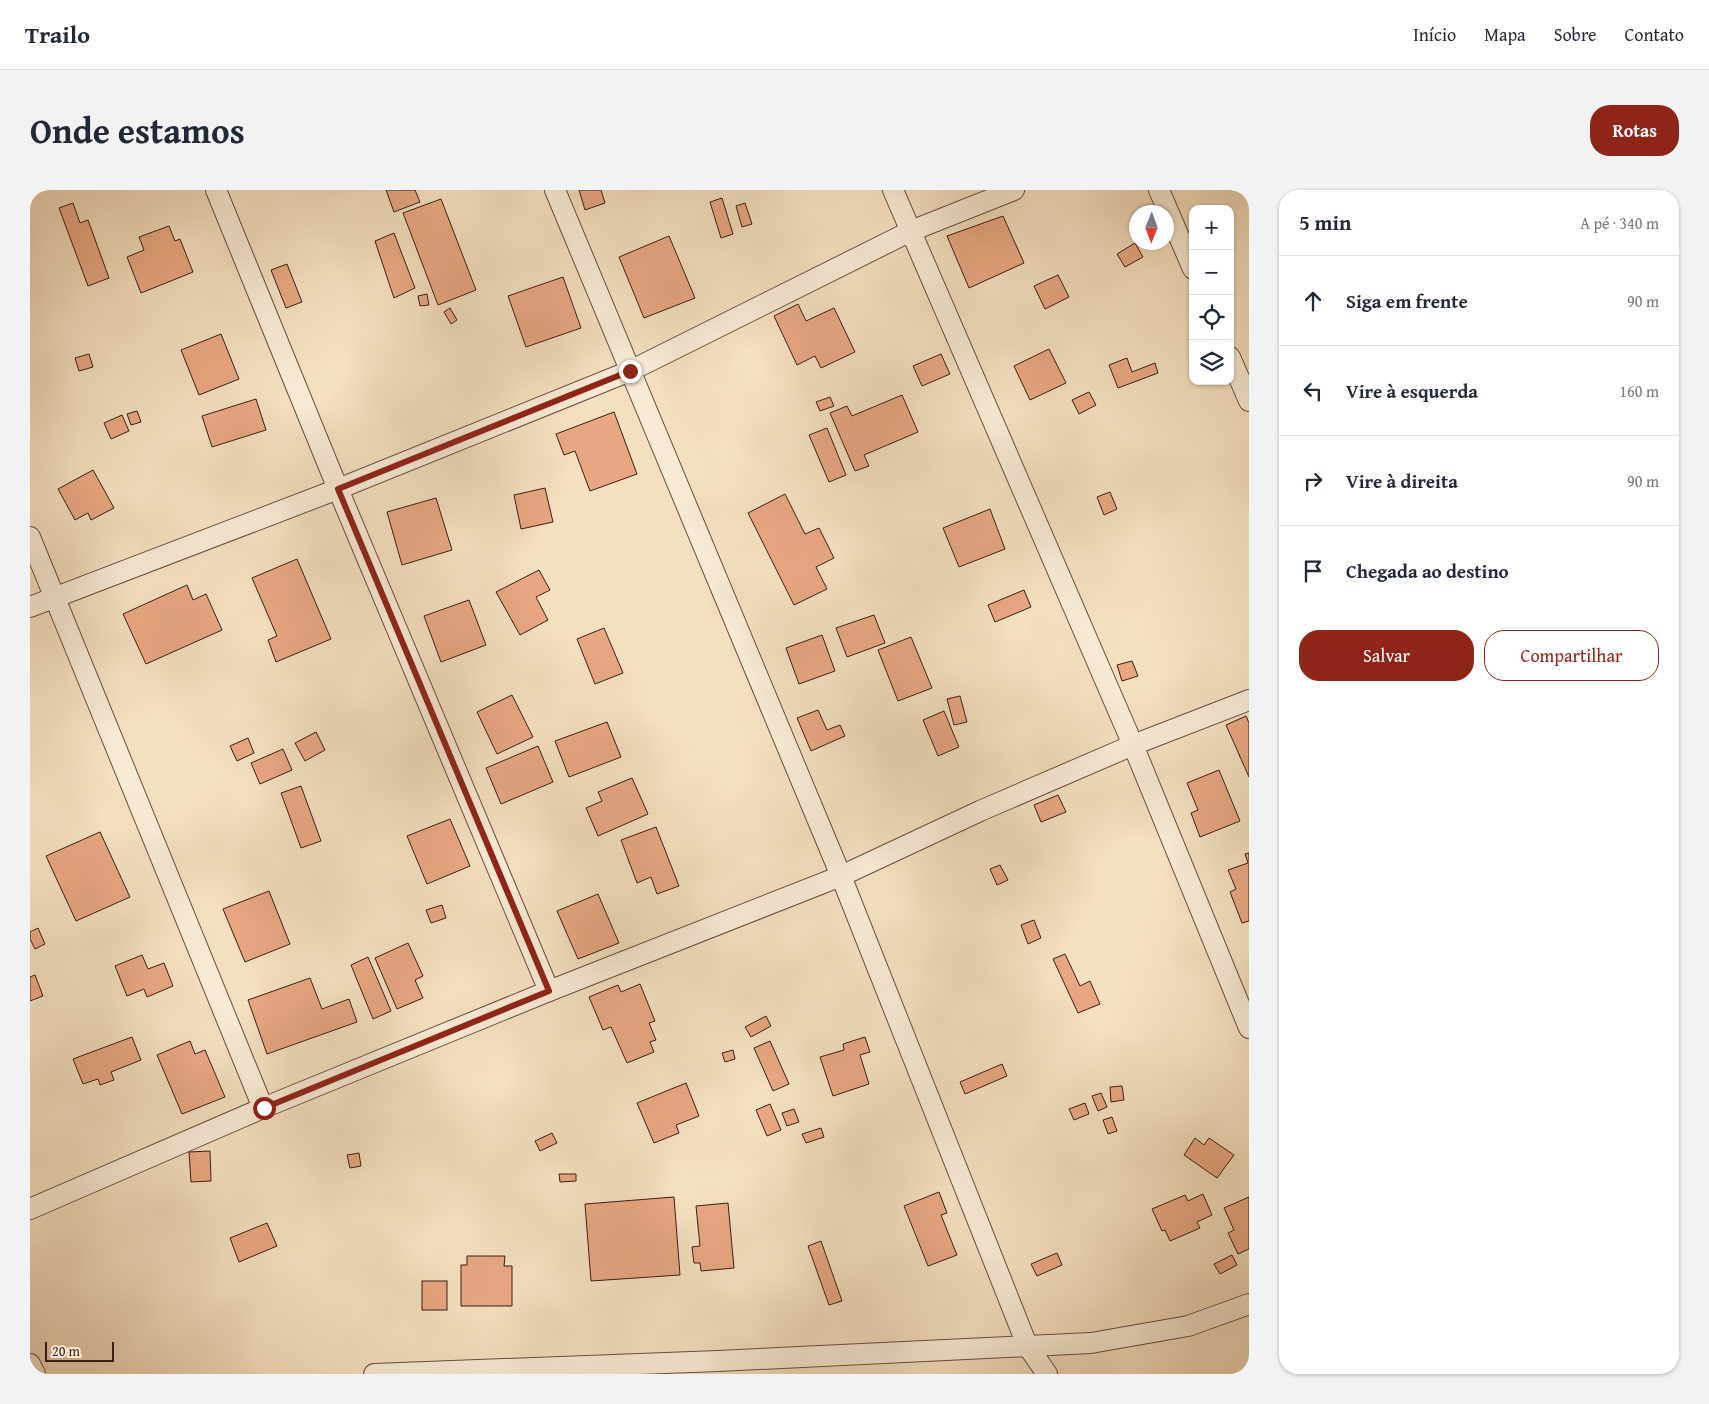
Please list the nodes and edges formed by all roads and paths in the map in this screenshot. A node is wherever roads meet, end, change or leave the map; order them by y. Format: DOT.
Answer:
graph roads {
  1 [pos="216,190"];
  2 [pos="555,190"];
  3 [pos="893,190"];
  4 [pos="1014,190"];
  5 [pos="1159,190"];
  6 [pos="911,231"];
  7 [pos="1189,260"];
  8 [pos="1234,366"];
  9 [pos="630,371"];
  10 [pos="1249,401"];
  11 [pos="338,489"];
  12 [pos="30,537"];
  13 [pos="55,597"];
  14 [pos="30,607"];
  15 [pos="1249,700"];
  16 [pos="1133,745"];
  17 [pos="841,876"];
  18 [pos="549,991"];
  19 [pos="1249,1028"];
  20 [pos="264,1108"];
  21 [pos="30,1209"];
  22 [pos="1249,1304"];
  23 [pos="1027,1345"];
  24 [pos="30,1364"];
  25 [pos="580,1370"];
  26 [pos="35,1374"];
  27 [pos="374,1374"];
  28 [pos="1048,1374"];
  1 -- 11 [label="street"];
  2 -- 9 [label="street"];
  3 -- 6 [label="street"];
  4 -- 6 [label="street"];
  5 -- 7 [label="street"];
  6 -- 9 [label="street"];
  6 -- 16 [label="street"];
  8 -- 10 [label="street"];
  9 -- 11 [label="street"];
  9 -- 17 [label="street"];
  11 -- 13 [label="street"];
  11 -- 18 [label="street"];
  12 -- 13 [label="street"];
  13 -- 14 [label="street"];
  13 -- 20 [label="street"];
  15 -- 16 [label="street"];
  16 -- 17 [label="street"];
  16 -- 19 [label="street"];
  17 -- 18 [label="street"];
  17 -- 23 [label="street"];
  18 -- 20 [label="street"];
  20 -- 21 [label="street"];
  22 -- 23 [label="street"];
  23 -- 25 [label="street"];
  23 -- 28 [label="street"];
  24 -- 26 [label="street"];
  25 -- 27 [label="street"];
}
